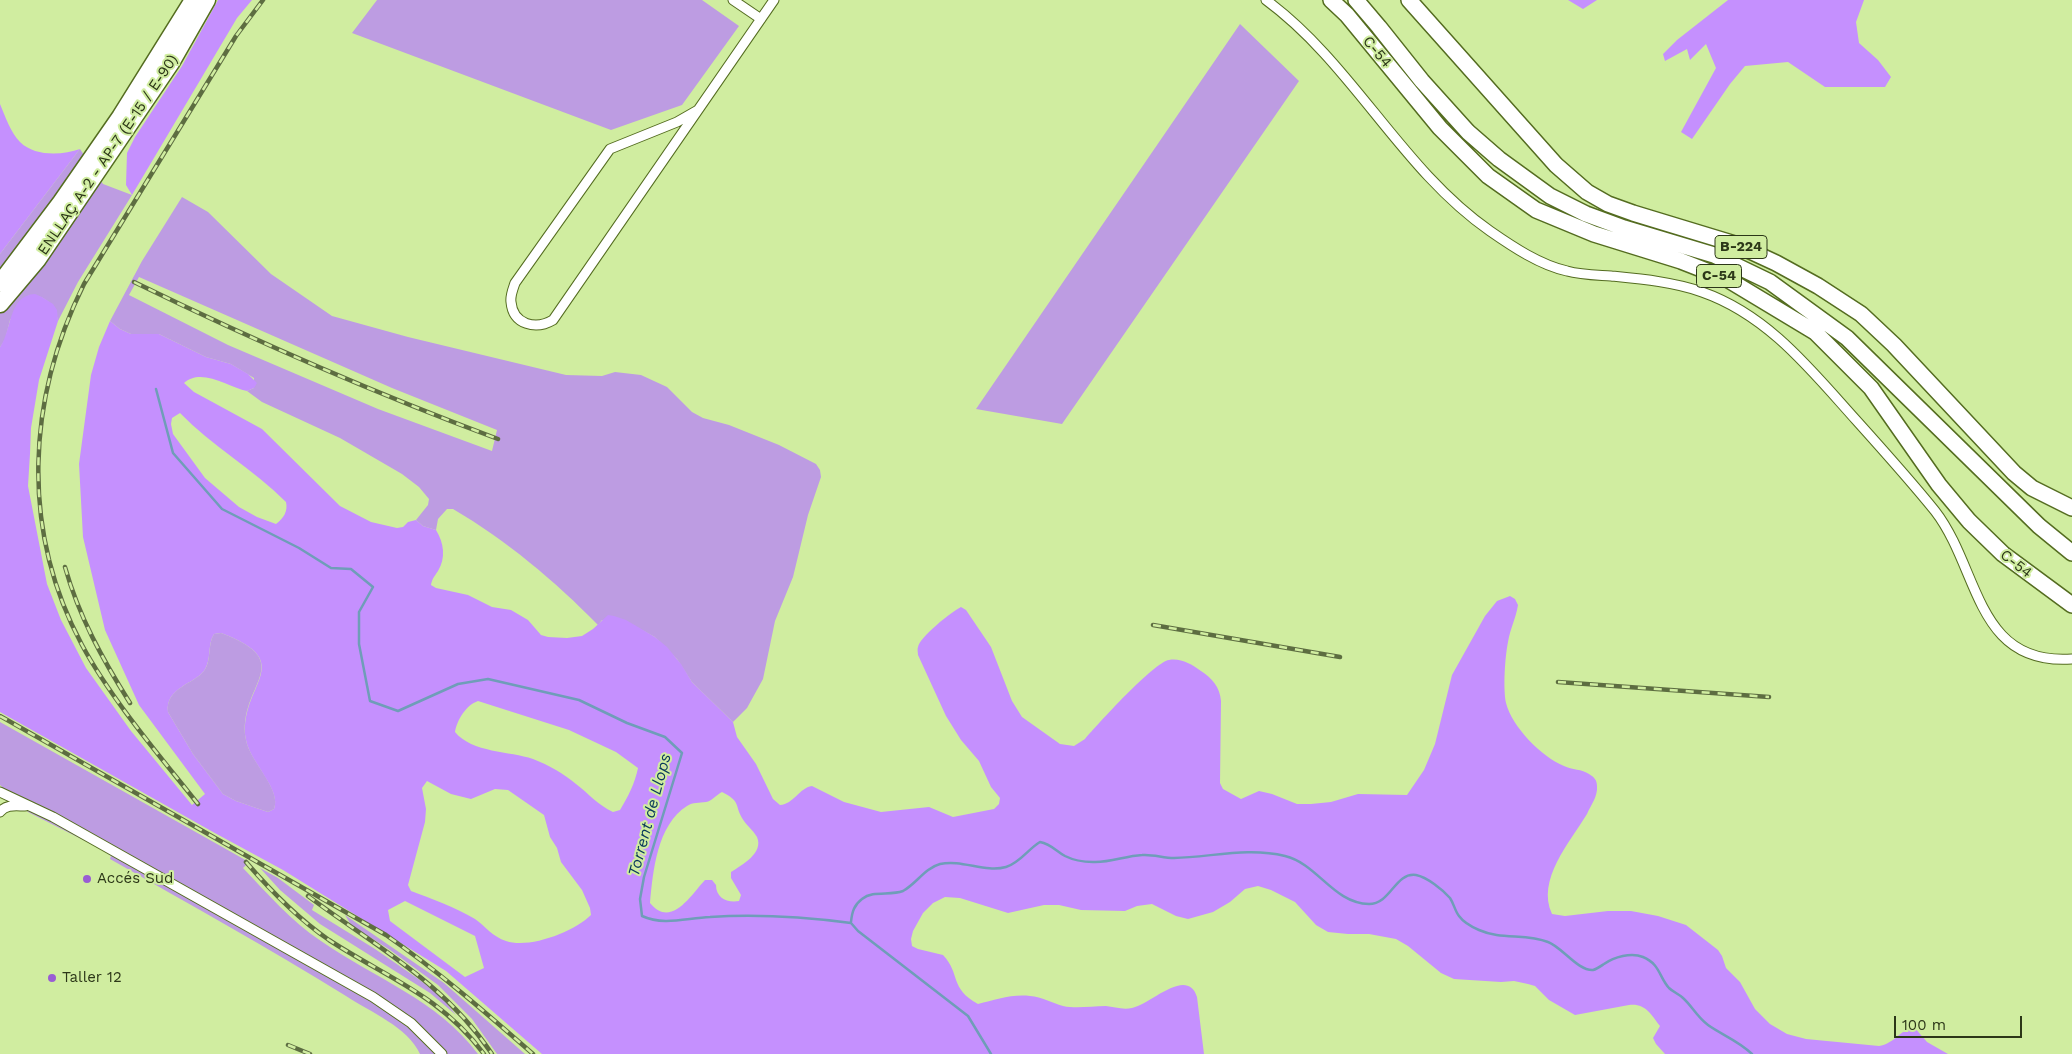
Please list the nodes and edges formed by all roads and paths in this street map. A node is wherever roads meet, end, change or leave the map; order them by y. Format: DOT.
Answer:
graph roads {
  1 [pos="193,0"];
  2 [pos="208,0"];
  3 [pos="733,0"];
  4 [pos="774,0"];
  5 [pos="1266,0"];
  6 [pos="1331,0"];
  7 [pos="1356,0"];
  8 [pos="1409,0"];
  9 [pos="762,20"];
  10 [pos="698,110"];
  11 [pos="0,283"];
  12 [pos="0,304"];
  13 [pos="2072,508"];
  14 [pos="2072,553"];
  15 [pos="2072,605"];
  16 [pos="2072,659"];
  17 [pos="0,792"];
  18 [pos="30,806"];
  19 [pos="0,812"];
  20 [pos="442,1054"];
  1 -- 11 [label="highway, ENLLAÇ A-2 - AP-7 (E-15 / E-90)"];
  2 -- 12 [label="highway, ENLLAÇ A-2 - AP-7 (E-15 / E-90)"];
  3 -- 9 [label="street"];
  4 -- 9 [label="street"];
  5 -- 16 [label="street"];
  6 -- 15 [label="main road, C-54 / C-54"];
  7 -- 14 [label="main road, C-54 / C-54"];
  8 -- 13 [label="main road, B-224"];
  9 -- 10 [label="street"];
  10 -- 10 [label="street"];
  17 -- 18 [label="street"];
  18 -- 19 [label="street"];
  18 -- 20 [label="street"];
}
